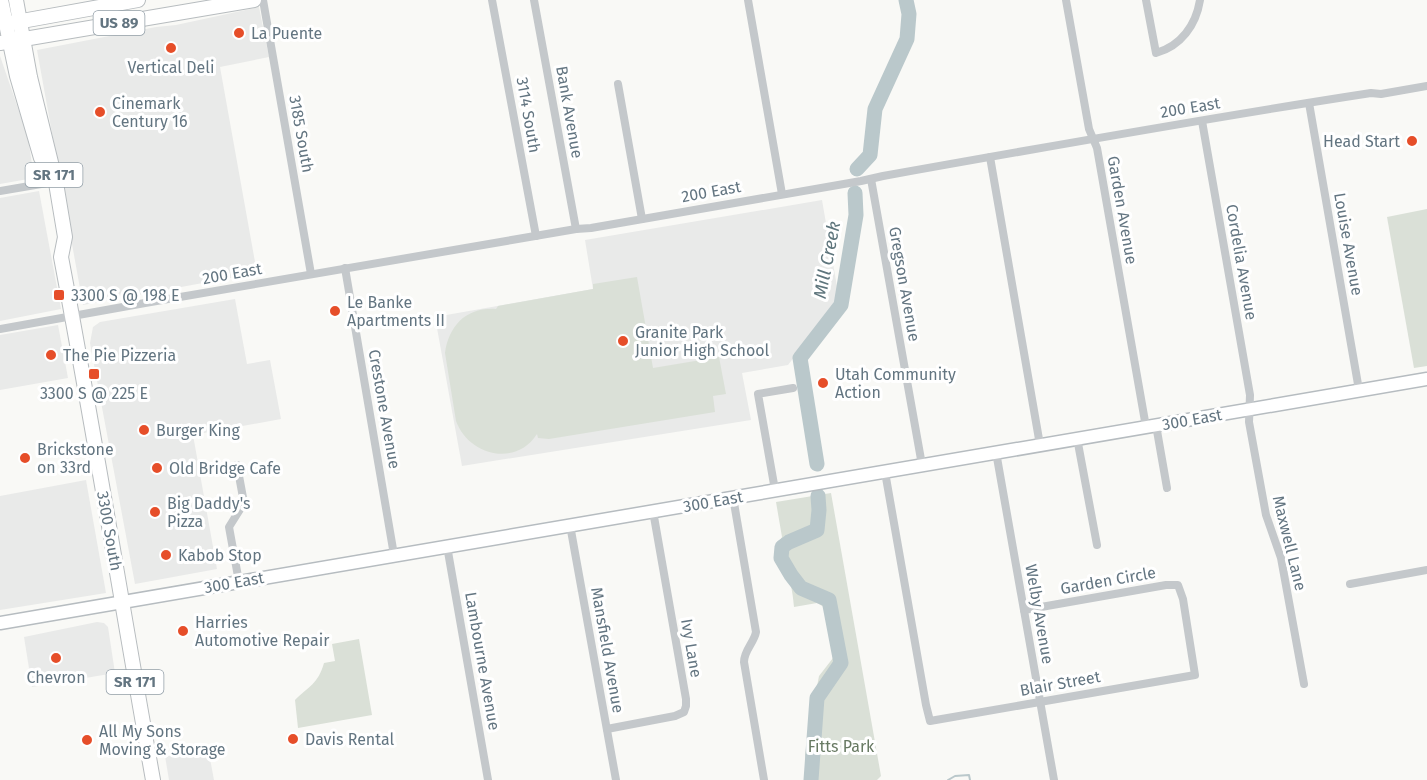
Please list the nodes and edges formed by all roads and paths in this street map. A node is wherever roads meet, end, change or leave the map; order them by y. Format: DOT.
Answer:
graph roads {
  1 [pos="1,0"];
  2 [pos="16,0"];
  3 [pos="138,0"];
  4 [pos="254,0"];
  5 [pos="263,0"];
  6 [pos="492,0"];
  7 [pos="534,0"];
  8 [pos="748,0"];
  9 [pos="1066,0"];
  10 [pos="1146,0"];
  11 [pos="1200,0"];
  12 [pos="8,23"];
  13 [pos="11,42"];
  14 [pos="618,84"];
  15 [pos="1427,86"];
  16 [pos="1309,103"];
  17 [pos="1202,121"];
  18 [pos="1094,139"];
  19 [pos="990,157"];
  20 [pos="871,179"];
  21 [pos="47,183"];
  22 [pos="0,191"];
  23 [pos="782,194"];
  24 [pos="642,219"];
  25 [pos="576,228"];
  26 [pos="536,236"];
  27 [pos="63,247"];
  28 [pos="345,268"];
  29 [pos="311,274"];
  30 [pos="72,316"];
  31 [pos="0,329"];
  32 [pos="1427,379"];
  33 [pos="793,388"];
  34 [pos="1359,390"];
  35 [pos="1250,409"];
  36 [pos="1151,426"];
  37 [pos="1077,438"];
  38 [pos="1040,445"];
  39 [pos="996,452"];
  40 [pos="237,465"];
  41 [pos="922,465"];
  42 [pos="885,472"];
  43 [pos="1167,488"];
  44 [pos="776,490"];
  45 [pos="733,497"];
  46 [pos="653,511"];
  47 [pos="570,525"];
  48 [pos="1097,545"];
  49 [pos="447,546"];
  50 [pos="394,555"];
  51 [pos="1427,570"];
  52 [pos="239,582"];
  53 [pos="1350,584"];
  54 [pos="123,602"];
  55 [pos="1024,610"];
  56 [pos="0,623"];
  57 [pos="1195,675"];
  58 [pos="1304,684"];
  59 [pos="1040,702"];
  60 [pos="607,729"];
  61 [pos="153,780"];
  62 [pos="488,780"];
  63 [pos="616,780"];
  64 [pos="764,780"];
  65 [pos="1054,780"];
  1 -- 12 [label="main road, 3300 South / SR 171"];
  2 -- 12 [label="main road, 3300 South / SR 171"];
  3 -- 12 [label="main road, US 89"];
  4 -- 13 [label="main road, US 89"];
  5 -- 29 [label="street, 3185 South"];
  6 -- 26 [label="street, 3114 South"];
  7 -- 25 [label="street, Bank Avenue"];
  8 -- 23 [label="street"];
  9 -- 18 [label="street, Garden Avenue"];
  10 -- 11 [label="street"];
  12 -- 13 [label="main road, 3300 South / SR 171"];
  13 -- 21 [label="main road, 3300 South / SR 171"];
  13 -- 27 [label="main road, 3300 South / SR 171"];
  14 -- 24 [label="street"];
  15 -- 16 [label="street, 200 East"];
  16 -- 17 [label="street, 200 East"];
  16 -- 34 [label="street, Louise Avenue"];
  17 -- 18 [label="street, 200 East"];
  17 -- 35 [label="street, Cordelia Avenue"];
  18 -- 19 [label="street, 200 East"];
  18 -- 36 [label="street, Garden Avenue"];
  19 -- 20 [label="street, 200 East"];
  19 -- 38 [label="street"];
  20 -- 23 [label="street, 200 East"];
  20 -- 41 [label="street, Gregson Avenue"];
  21 -- 22 [label="street"];
  21 -- 27 [label="main road, 3300 South / SR 171"];
  23 -- 24 [label="street, 200 East"];
  24 -- 25 [label="street, 200 East"];
  25 -- 26 [label="street, 200 East"];
  26 -- 28 [label="street, 200 East"];
  27 -- 30 [label="main road, 3300 South / SR 171"];
  28 -- 29 [label="street, 200 East"];
  28 -- 50 [label="street, Crestone Avenue"];
  29 -- 30 [label="street, 200 East"];
  30 -- 31 [label="street, 200 East"];
  30 -- 54 [label="main road, 3300 South / SR 171"];
  32 -- 34 [label="street, 300 East"];
  33 -- 44 [label="street"];
  34 -- 35 [label="street, 300 East"];
  35 -- 36 [label="street, 300 East"];
  35 -- 58 [label="street, Maxwell Lane"];
  36 -- 37 [label="street, 300 East"];
  36 -- 43 [label="street, Garden Avenue"];
  37 -- 38 [label="street, 300 East"];
  37 -- 48 [label="street"];
  38 -- 39 [label="street, 300 East"];
  39 -- 41 [label="street, 300 East"];
  39 -- 55 [label="street, Welby Avenue"];
  40 -- 52 [label="street"];
  41 -- 42 [label="street, 300 East"];
  42 -- 44 [label="street, 300 East"];
  42 -- 59 [label="street, Blair Street"];
  44 -- 45 [label="street, 300 East"];
  45 -- 46 [label="street, 300 East"];
  45 -- 64 [label="street"];
  46 -- 47 [label="street, 300 East"];
  46 -- 60 [label="street, Ivy Lane"];
  47 -- 49 [label="street, 300 East"];
  47 -- 60 [label="street, Mansfield Avenue"];
  49 -- 50 [label="street, 300 East"];
  49 -- 62 [label="street, Lambourne Avenue"];
  50 -- 52 [label="street, 300 East"];
  51 -- 53 [label="street"];
  52 -- 54 [label="street, 300 East"];
  54 -- 56 [label="street, 300 East"];
  54 -- 61 [label="main road, 3300 South / SR 171"];
  55 -- 57 [label="street, Garden Circle"];
  55 -- 59 [label="street, Welby Avenue"];
  57 -- 59 [label="street, Blair Street"];
  59 -- 65 [label="street, Welby Avenue"];
  60 -- 63 [label="street, Mansfield Avenue"];
}
